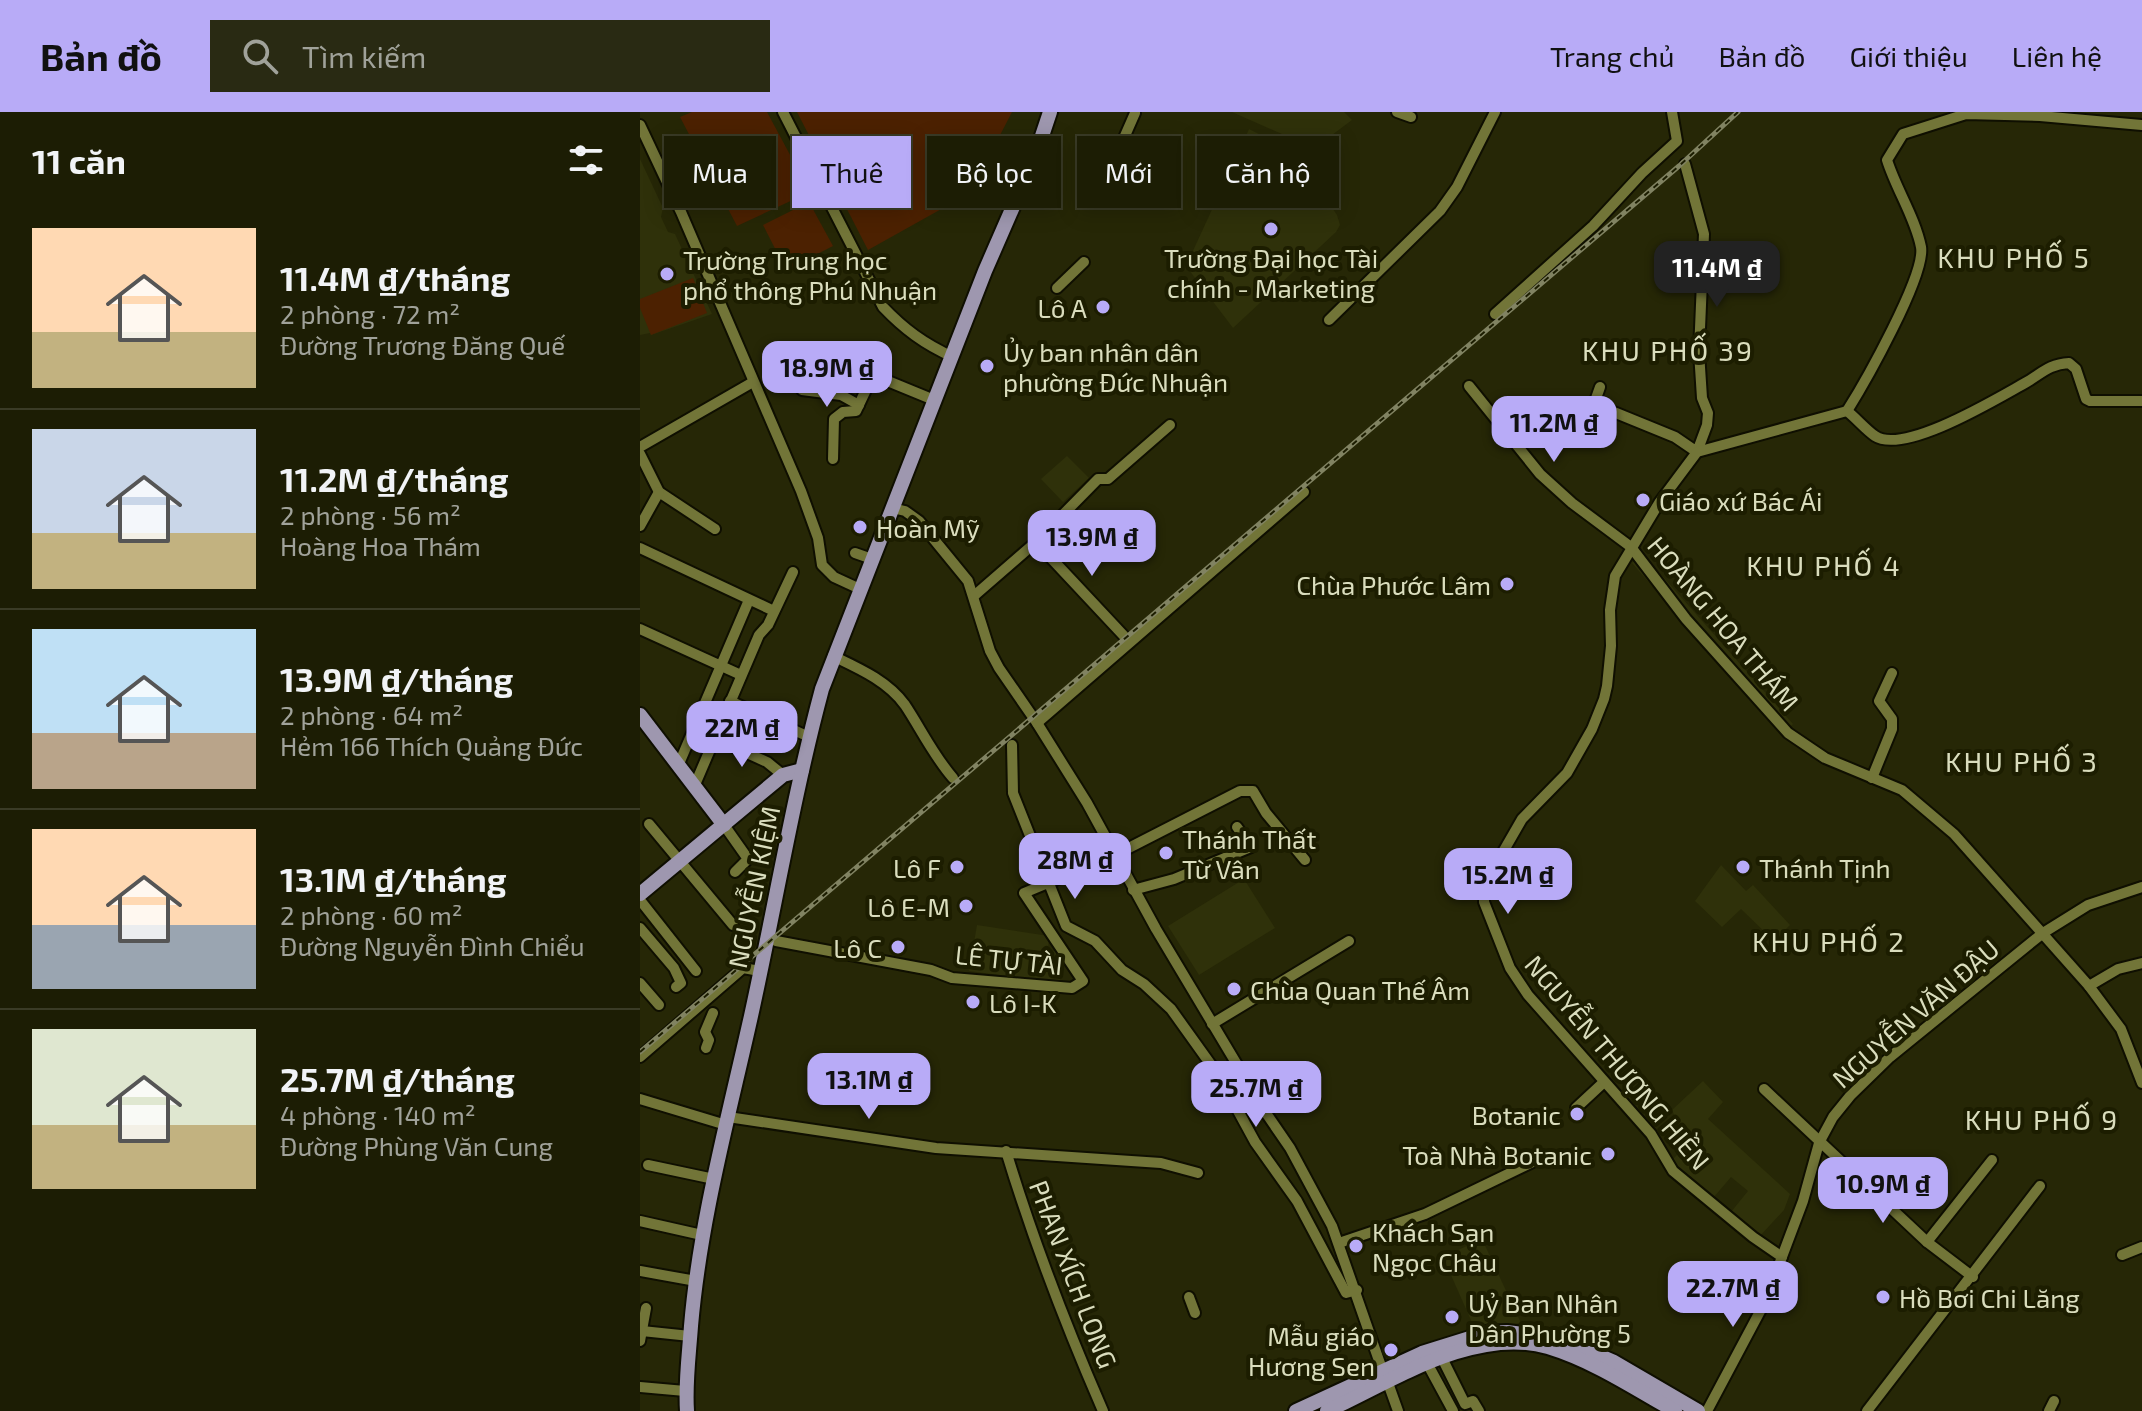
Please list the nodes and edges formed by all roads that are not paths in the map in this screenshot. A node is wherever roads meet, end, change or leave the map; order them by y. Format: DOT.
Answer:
graph roads {
  1 [pos="783,112"];
  2 [pos="1397,112"];
  3 [pos="1495,112"];
  4 [pos="1672,112"];
  5 [pos="1135,113"];
  6 [pos="1966,113"];
  7 [pos="1051,115"];
  8 [pos="1411,117"];
  9 [pos="640,125"];
  10 [pos="2142,125"];
  11 [pos="1125,136"];
  12 [pos="1685,164"];
  13 [pos="1084,262"];
  14 [pos="1057,288"];
  15 [pos="1495,314"];
  16 [pos="1329,320"];
  17 [pos="953,357"];
  18 [pos="753,382"];
  19 [pos="1469,386"];
  20 [pos="1600,387"];
  21 [pos="802,390"];
  22 [pos="934,400"];
  23 [pos="2142,401"];
  24 [pos="859,405"];
  25 [pos="1847,411"];
  26 [pos="1170,425"];
  27 [pos="640,447"];
  28 [pos="1697,452"];
  29 [pos="640,454"];
  30 [pos="833,459"];
  31 [pos="659,492"];
  32 [pos="1304,492"];
  33 [pos="892,508"];
  34 [pos="640,526"];
  35 [pos="715,529"];
  36 [pos="1036,542"];
  37 [pos="1631,547"];
  38 [pos="640,548"];
  39 [pos="855,553"];
  40 [pos="872,559"];
  41 [pos="793,572"];
  42 [pos="860,589"];
  43 [pos="975,595"];
  44 [pos="749,600"];
  45 [pos="774,611"];
  46 [pos="738,625"];
  47 [pos="640,629"];
  48 [pos="759,635"];
  49 [pos="1124,636"];
  50 [pos="833,656"];
  51 [pos="721,666"];
  52 [pos="1892,673"];
  53 [pos="741,675"];
  54 [pos="730,701"];
  55 [pos="702,706"];
  56 [pos="640,715"];
  57 [pos="726,715"];
  58 [pos="1037,723"];
  59 [pos="809,737"];
  60 [pos="716,739"];
  61 [pos="1012,745"];
  62 [pos="687,747"];
  63 [pos="708,756"];
  64 [pos="678,766"];
  65 [pos="802,770"];
  66 [pos="783,775"];
  67 [pos="953,778"];
  68 [pos="1872,778"];
  69 [pos="694,787"];
  70 [pos="649,824"];
  71 [pos="724,825"];
  72 [pos="1237,827"];
  73 [pos="1115,855"];
  74 [pos="1305,860"];
  75 [pos="680,861"];
  76 [pos="735,872"];
  77 [pos="1049,882"];
  78 [pos="2142,887"];
  79 [pos="1133,890"];
  80 [pos="640,897"];
  81 [pos="733,925"];
  82 [pos="640,928"];
  83 [pos="2043,933"];
  84 [pos="776,941"];
  85 [pos="1349,941"];
  86 [pos="2142,963"];
  87 [pos="696,971"];
  88 [pos="760,971"];
  89 [pos="640,983"];
  90 [pos="2089,986"];
  91 [pos="676,987"];
  92 [pos="659,1005"];
  93 [pos="713,1013"];
  94 [pos="1212,1024"];
  95 [pos="706,1048"];
  96 [pos="640,1057"];
  97 [pos="1604,1082"];
  98 [pos="2142,1083"];
  99 [pos="1764,1089"];
  100 [pos="640,1099"];
  101 [pos="1576,1108"];
  102 [pos="727,1121"];
  103 [pos="1819,1143"];
  104 [pos="1006,1151"];
  105 [pos="1539,1159"];
  106 [pos="1992,1160"];
  107 [pos="648,1165"];
  108 [pos="1198,1173"];
  109 [pos="714,1179"];
  110 [pos="2040,1186"];
  111 [pos="640,1221"];
  112 [pos="1334,1229"];
  113 [pos="702,1235"];
  114 [pos="1317,1235"];
  115 [pos="1927,1242"];
  116 [pos="1339,1243"];
  117 [pos="2142,1247"];
  118 [pos="2122,1255"];
  119 [pos="1345,1256"];
  120 [pos="1782,1257"];
  121 [pos="1331,1262"];
  122 [pos="640,1271"];
  123 [pos="1973,1277"];
  124 [pos="696,1281"];
  125 [pos="1357,1290"];
  126 [pos="1189,1297"];
  127 [pos="646,1308"];
  128 [pos="1195,1313"];
  129 [pos="641,1336"];
  130 [pos="690,1336"];
  131 [pos="1442,1358"];
  132 [pos="1427,1363"];
  133 [pos="1386,1377"];
  134 [pos="640,1387"];
  135 [pos="685,1391"];
  136 [pos="1685,1409"];
  137 [pos="687,1411"];
  138 [pos="1103,1411"];
  139 [pos="1296,1411"];
  140 [pos="1327,1411"];
  141 [pos="1398,1411"];
  142 [pos="1453,1411"];
  143 [pos="1479,1411"];
  144 [pos="1707,1411"];
  145 [pos="1867,1411"];
  1 -- 17 [label="street"];
  2 -- 8 [label="street"];
  3 -- 16 [label="street"];
  4 -- 15 [label="street"];
  5 -- 11 [label="street"];
  6 -- 10 [label="street"];
  6 -- 25 [label="street"];
  7 -- 17 [label="main road, NGUYỄN KIỆM"];
  9 -- 18 [label="street"];
  12 -- 28 [label="street"];
  13 -- 14 [label="street"];
  17 -- 22 [label="main road, NGUYỄN KIỆM"];
  18 -- 27 [label="street"];
  18 -- 42 [label="street"];
  19 -- 37 [label="street, HOÀNG HOA THÁM"];
  20 -- 28 [label="street"];
  21 -- 24 [label="street"];
  22 -- 24 [label="street"];
  22 -- 33 [label="main road, NGUYỄN KIỆM"];
  23 -- 25 [label="street"];
  24 -- 30 [label="street"];
  25 -- 28 [label="street"];
  26 -- 36 [label="street"];
  28 -- 37 [label="street, NGUYỄN THƯỢNG HIỀN"];
  29 -- 31 [label="street"];
  31 -- 34 [label="street"];
  31 -- 35 [label="street"];
  32 -- 58 [label="street"];
  33 -- 40 [label="main road, NGUYỄN KIỆM"];
  33 -- 43 [label="street"];
  36 -- 43 [label="street"];
  36 -- 49 [label="street"];
  37 -- 68 [label="street, HOÀNG HOA THÁM"];
  37 -- 97 [label="street, NGUYỄN THƯỢNG HIỀN"];
  38 -- 44 [label="street"];
  39 -- 40 [label="street"];
  40 -- 42 [label="main road, NGUYỄN KIỆM"];
  41 -- 45 [label="street"];
  42 -- 50 [label="main road, NGUYỄN KIỆM"];
  43 -- 58 [label="street"];
  44 -- 45 [label="street"];
  44 -- 46 [label="street"];
  45 -- 48 [label="street"];
  46 -- 48 [label="street"];
  46 -- 51 [label="street"];
  47 -- 51 [label="street"];
  48 -- 53 [label="street"];
  50 -- 59 [label="main road, NGUYỄN KIỆM"];
  50 -- 67 [label="street"];
  51 -- 53 [label="street"];
  51 -- 55 [label="street"];
  52 -- 68 [label="street"];
  53 -- 54 [label="street"];
  54 -- 57 [label="street"];
  54 -- 59 [label="street"];
  55 -- 57 [label="street"];
  55 -- 62 [label="street"];
  56 -- 64 [label="main road"];
  57 -- 60 [label="street"];
  58 -- 73 [label="street"];
  59 -- 65 [label="main road, NGUYỄN KIỆM"];
  60 -- 63 [label="street"];
  60 -- 66 [label="street"];
  61 -- 77 [label="street"];
  62 -- 63 [label="street"];
  62 -- 64 [label="street"];
  63 -- 69 [label="street"];
  64 -- 69 [label="main road"];
  65 -- 66 [label="main road"];
  65 -- 88 [label="main road, NGUYỄN KIỆM"];
  66 -- 71 [label="main road"];
  68 -- 83 [label="street, HOÀNG HOA THÁM"];
  69 -- 71 [label="main road"];
  70 -- 75 [label="street"];
  71 -- 75 [label="main road"];
  71 -- 76 [label="street"];
  72 -- 79 [label="street"];
  73 -- 74 [label="street, LÊ TỰ TÀI"];
  73 -- 77 [label="street, LÊ TỰ TÀI"];
  73 -- 79 [label="street"];
  75 -- 80 [label="main road"];
  75 -- 81 [label="street"];
  77 -- 84 [label="street, LÊ TỰ TÀI"];
  77 -- 114 [label="street"];
  78 -- 83 [label="street, NGUYỄN VĂN ĐẬU"];
  79 -- 94 [label="street"];
  80 -- 87 [label="street"];
  82 -- 91 [label="street"];
  83 -- 90 [label="street, HOÀNG HOA THÁM"];
  83 -- 103 [label="street, NGUYỄN VĂN ĐẬU"];
  85 -- 94 [label="street"];
  86 -- 90 [label="street"];
  88 -- 96 [label="street"];
  88 -- 102 [label="main road, NGUYỄN KIỆM"];
  89 -- 92 [label="street"];
  90 -- 98 [label="street, HOÀNG HOA THÁM"];
  93 -- 95 [label="street"];
  94 -- 112 [label="street"];
  97 -- 101 [label="street"];
  97 -- 120 [label="street, NGUYỄN THƯỢNG HIỀN"];
  99 -- 103 [label="street"];
  100 -- 102 [label="street"];
  102 -- 104 [label="street"];
  102 -- 109 [label="main road, NGUYỄN KIỆM"];
  103 -- 115 [label="street"];
  103 -- 120 [label="street, NGUYỄN VĂN ĐẬU"];
  104 -- 108 [label="street"];
  104 -- 138 [label="street, PHAN XÍCH LONG"];
  105 -- 116 [label="street"];
  106 -- 115 [label="street"];
  107 -- 109 [label="street"];
  109 -- 113 [label="main road, NGUYỄN KIỆM"];
  110 -- 123 [label="street"];
  111 -- 113 [label="street"];
  112 -- 114 [label="street"];
  112 -- 116 [label="street"];
  113 -- 124 [label="main road, NGUYỄN KIỆM"];
  114 -- 121 [label="street"];
  115 -- 123 [label="street"];
  116 -- 119 [label="street"];
  117 -- 118 [label="street"];
  119 -- 121 [label="street"];
  119 -- 125 [label="street"];
  120 -- 144 [label="street, NGUYỄN VĂN ĐẬU"];
  121 -- 125 [label="street"];
  122 -- 124 [label="street"];
  123 -- 145 [label="street"];
  124 -- 130 [label="main road, NGUYỄN KIỆM"];
  125 -- 133 [label="street"];
  126 -- 128 [label="street"];
  127 -- 129 [label="street"];
  129 -- 130 [label="street"];
  130 -- 135 [label="main road, NGUYỄN KIỆM"];
  131 -- 132 [label="main road"];
  131 -- 136 [label="main road"];
  131 -- 143 [label="street"];
  132 -- 133 [label="main road"];
  132 -- 142 [label="street"];
  133 -- 136 [label="main road"];
  133 -- 139 [label="main road"];
  133 -- 140 [label="main road"];
  133 -- 141 [label="street"];
  134 -- 135 [label="street"];
  135 -- 137 [label="main road, NGUYỄN KIỆM"];
}
